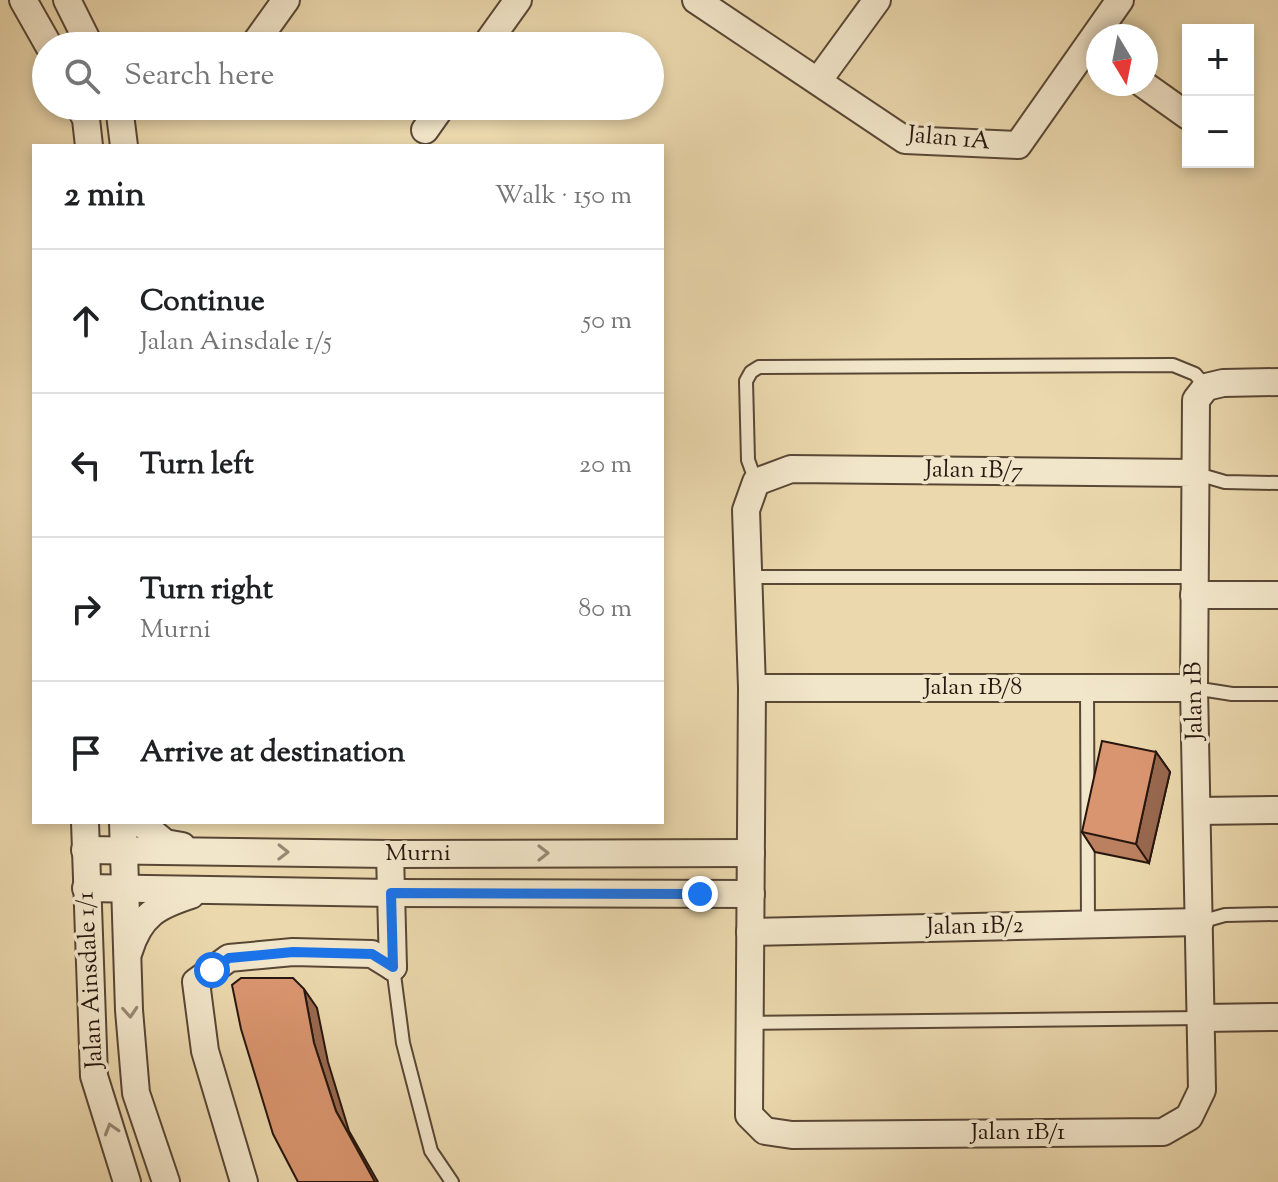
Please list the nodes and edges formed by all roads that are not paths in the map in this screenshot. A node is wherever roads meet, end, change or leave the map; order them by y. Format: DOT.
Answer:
graph roads {
  1 [pos="23,0"];
  2 [pos="67,0"];
  3 [pos="286,0"];
  4 [pos="518,0"];
  5 [pos="696,0"];
  6 [pos="877,0"];
  7 [pos="1120,0"];
  8 [pos="1107,24"];
  9 [pos="41,32"];
  10 [pos="83,32"];
  11 [pos="263,32"];
  12 [pos="495,32"];
  13 [pos="1086,58"];
  14 [pos="818,81"];
  15 [pos="1158,95"];
  16 [pos="1182,112"];
  17 [pos="86,120"];
  18 [pos="121,120"];
  19 [pos="432,120"];
  20 [pos="425,130"];
  21 [pos="89,144"];
  22 [pos="124,144"];
  23 [pos="1278,382"];
  24 [pos="1206,387"];
  25 [pos="1194,473"];
  26 [pos="756,482"];
  27 [pos="1278,483"];
  28 [pos="748,577"];
  29 [pos="1194,586"];
  30 [pos="1278,595"];
  31 [pos="752,688"];
  32 [pos="1087,688"];
  33 [pos="1194,688"];
  34 [pos="1278,694"];
  35 [pos="1278,810"];
  36 [pos="1197,811"];
  37 [pos="85,824"];
  38 [pos="123,824"];
  39 [pos="142,824"];
  40 [pos="85,850"];
  41 [pos="124,851"];
  42 [pos="205,851"];
  43 [pos="595,853"];
  44 [pos="751,853"];
  45 [pos="390,854"];
  46 [pos="86,888"];
  47 [pos="125,889"];
  48 [pos="206,890"];
  49 [pos="391,893"];
  50 [pos="595,894"];
  51 [pos="751,894"];
  52 [pos="1278,914"];
  53 [pos="1200,922"];
  54 [pos="1088,924"];
  55 [pos="750,932"];
  56 [pos="128,957"];
  57 [pos="393,967"];
  58 [pos="1278,1017"];
  59 [pos="1202,1018"];
  60 [pos="750,1023"];
  61 [pos="127,1182"];
  62 [pos="166,1182"];
  63 [pos="244,1182"];
  64 [pos="452,1182"];
  1 -- 9 [label="street"];
  2 -- 10 [label="street"];
  3 -- 11 [label="street"];
  4 -- 12 [label="street"];
  5 -- 14 [label="street, Jalan 1A"];
  6 -- 14 [label="street"];
  7 -- 8 [label="street, Jalan 1A"];
  13 -- 14 [label="street, Jalan 1A"];
  15 -- 16 [label="street"];
  17 -- 21 [label="street"];
  18 -- 22 [label="street"];
  19 -- 20 [label="street"];
  23 -- 24 [label="street"];
  24 -- 25 [label="street, Jalan 1B"];
  24 -- 26 [label="lane"];
  25 -- 26 [label="street, Jalan 1B/7"];
  25 -- 27 [label="lane"];
  25 -- 29 [label="street, Jalan 1B"];
  26 -- 28 [label="street"];
  28 -- 29 [label="lane"];
  28 -- 31 [label="street"];
  29 -- 30 [label="street"];
  29 -- 33 [label="street, Jalan 1B"];
  31 -- 32 [label="street, Jalan 1B/8"];
  31 -- 44 [label="street"];
  32 -- 33 [label="street, Jalan 1B/8"];
  32 -- 54 [label="lane"];
  33 -- 34 [label="lane"];
  33 -- 36 [label="street, Jalan 1B"];
  35 -- 36 [label="street"];
  36 -- 53 [label="street, Jalan 1B"];
  37 -- 40 [label="street, Jalan Ainsdale 1/1"];
  38 -- 41 [label="street, Jalan Ainsdale 1/1"];
  39 -- 42 [label="street"];
  40 -- 41 [label="street, Murni"];
  40 -- 46 [label="street, Jalan Ainsdale 1/1"];
  41 -- 42 [label="street, Murni"];
  41 -- 47 [label="street, Jalan Ainsdale 1/1"];
  42 -- 45 [label="street, Murni, one-way"];
  43 -- 44 [label="street, Murni"];
  45 -- 43 [label="street, Murni, one-way"];
  43 -- 50 [label="street"];
  44 -- 51 [label="street"];
  45 -- 49 [label="street"];
  46 -- 47 [label="street, Murni"];
  61 -- 46 [label="street, Jalan Ainsdale 1/1, one-way"];
  47 -- 48 [label="street, Murni"];
  47 -- 56 [label="street, Jalan Ainsdale 1/1"];
  48 -- 49 [label="street, Murni"];
  48 -- 56 [label="street"];
  49 -- 50 [label="street, Murni"];
  49 -- 57 [label="street"];
  50 -- 51 [label="street, Murni"];
  51 -- 55 [label="street"];
  52 -- 53 [label="lane"];
  53 -- 54 [label="street, Jalan 1B/2"];
  53 -- 59 [label="street, Jalan 1B"];
  54 -- 55 [label="street, Jalan 1B/2"];
  55 -- 60 [label="street"];
  56 -- 62 [label="street, Jalan Ainsdale 1/1, one-way"];
  57 -- 63 [label="street"];
  57 -- 64 [label="lane"];
  58 -- 59 [label="street"];
  59 -- 60 [label="lane"];
  59 -- 60 [label="street, Jalan 1B/1"];
}
